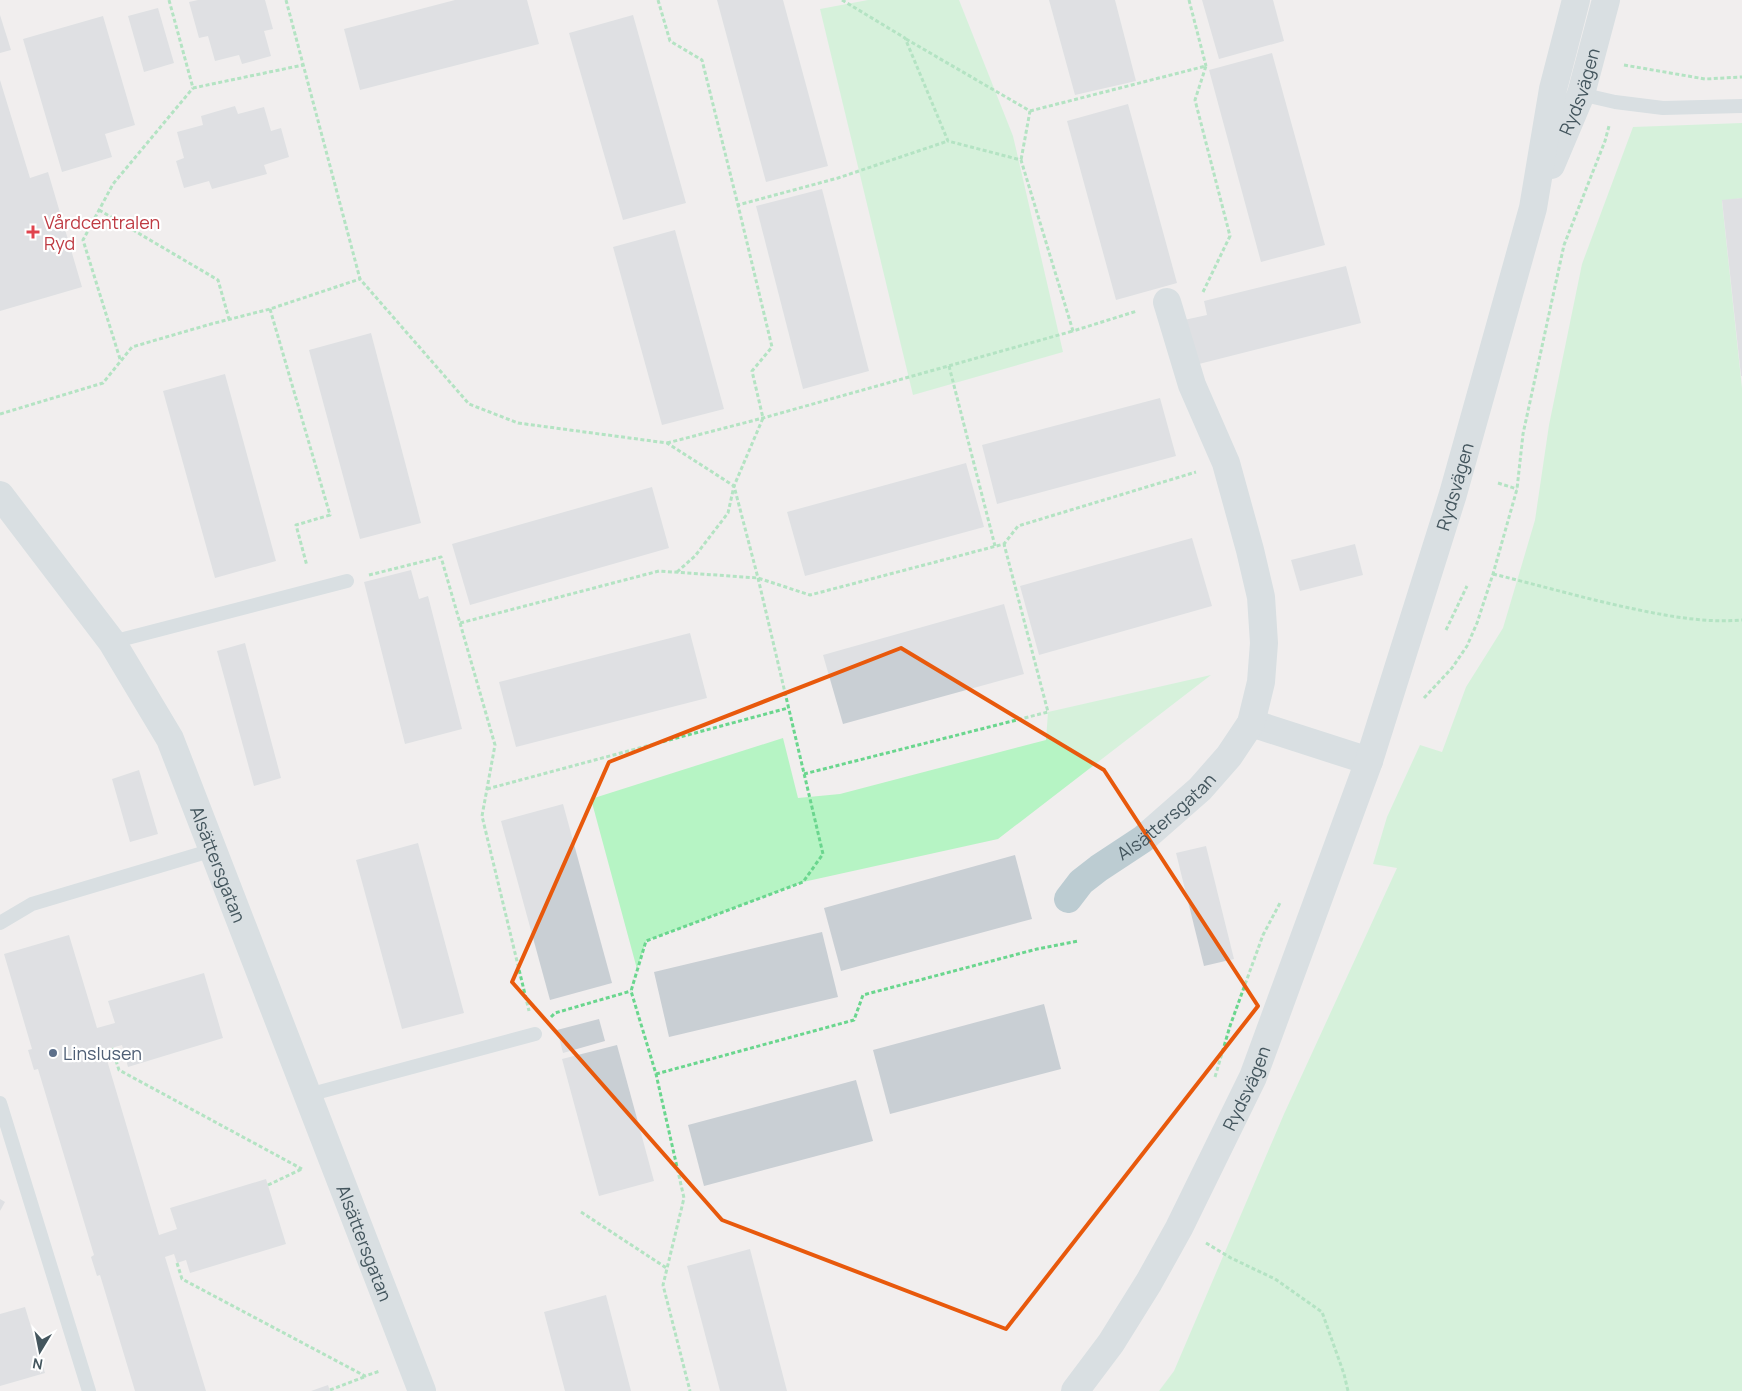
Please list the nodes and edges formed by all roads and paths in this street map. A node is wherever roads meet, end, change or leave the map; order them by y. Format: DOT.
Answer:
graph roads {
  1 [pos="169,0"];
  2 [pos="286,0"];
  3 [pos="658,0"];
  4 [pos="842,0"];
  5 [pos="1189,0"];
  6 [pos="1576,0"];
  7 [pos="1606,0"];
  8 [pos="905,38"];
  9 [pos="1626,57"];
  10 [pos="304,65"];
  11 [pos="1624,65"];
  12 [pos="1206,66"];
  13 [pos="1742,78"];
  14 [pos="193,88"];
  15 [pos="1553,89"];
  16 [pos="1581,94"];
  17 [pos="1615,102"];
  18 [pos="1742,106"];
  19 [pos="1030,111"];
  20 [pos="948,141"];
  21 [pos="1021,160"];
  22 [pos="738,205"];
  23 [pos="1533,208"];
  24 [pos="99,210"];
  25 [pos="360,279"];
  26 [pos="1203,292"];
  27 [pos="1167,302"];
  28 [pos="270,309"];
  29 [pos="229,320"];
  30 [pos="1073,331"];
  31 [pos="120,360"];
  32 [pos="949,366"];
  33 [pos="0,414"];
  34 [pos="763,418"];
  35 [pos="667,443"];
  36 [pos="1226,463"];
  37 [pos="1498,483"];
  38 [pos="734,486"];
  39 [pos="1517,489"];
  40 [pos="0,495"];
  41 [pos="1004,544"];
  42 [pos="995,546"];
  43 [pos="676,572"];
  44 [pos="1494,574"];
  45 [pos="758,578"];
  46 [pos="347,581"];
  47 [pos="312,590"];
  48 [pos="1742,620"];
  49 [pos="460,623"];
  50 [pos="112,642"];
  51 [pos="1389,699"];
  52 [pos="788,708"];
  53 [pos="1251,723"];
  54 [pos="1369,761"];
  55 [pos="804,774"];
  56 [pos="487,789"];
  57 [pos="213,850"];
  58 [pos="1284,897"];
  59 [pos="1068,899"];
  60 [pos="0,923"];
  61 [pos="1078,941"];
  62 [pos="631,991"];
  63 [pos="535,1034"];
  64 [pos="112,1048"];
  65 [pos="656,1074"];
  66 [pos="1212,1084"];
  67 [pos="308,1094"];
  68 [pos="0,1103"];
  69 [pos="333,1158"];
  70 [pos="302,1169"];
  71 [pos="268,1185"];
  72 [pos="581,1212"];
  73 [pos="1179,1228"];
  74 [pos="177,1263"];
  75 [pos="668,1269"];
  76 [pos="411,1361"];
  77 [pos="365,1376"];
  78 [pos="330,1390"];
  79 [pos="89,1391"];
  80 [pos="422,1391"];
  81 [pos="690,1391"];
  82 [pos="1075,1391"];
  83 [pos="1348,1391"];
  1 -- 14 [label="path"];
  2 -- 10 [label="path"];
  3 -- 22 [label="path"];
  4 -- 8 [label="path"];
  5 -- 12 [label="path"];
  6 -- 15 [label="street, Rydsvägen"];
  7 -- 16 [label="street, Rydsvägen"];
  8 -- 19 [label="path"];
  8 -- 20 [label="path"];
  9 -- 11 [label="path"];
  10 -- 14 [label="path"];
  10 -- 25 [label="path"];
  11 -- 13 [label="path"];
  11 -- 17 [label="path"];
  12 -- 19 [label="path"];
  12 -- 26 [label="path"];
  14 -- 24 [label="path"];
  15 -- 16 [label="lane"];
  15 -- 23 [label="street, Rydsvägen"];
  16 -- 17 [label="lane"];
  16 -- 23 [label="street, Rydsvägen"];
  17 -- 18 [label="lane"];
  17 -- 39 [label="path"];
  19 -- 21 [label="path"];
  20 -- 21 [label="path"];
  20 -- 22 [label="path"];
  21 -- 30 [label="path"];
  22 -- 34 [label="path"];
  23 -- 51 [label="street, Rydsvägen"];
  24 -- 29 [label="path"];
  24 -- 31 [label="path"];
  25 -- 28 [label="path"];
  25 -- 35 [label="path"];
  27 -- 30 [label="path"];
  27 -- 36 [label="street"];
  28 -- 29 [label="path"];
  28 -- 47 [label="path"];
  29 -- 31 [label="path"];
  30 -- 32 [label="path"];
  31 -- 33 [label="path"];
  32 -- 34 [label="path"];
  32 -- 42 [label="path"];
  34 -- 35 [label="path"];
  34 -- 38 [label="path"];
  35 -- 38 [label="path"];
  36 -- 41 [label="path"];
  36 -- 53 [label="street"];
  37 -- 39 [label="path"];
  38 -- 43 [label="path"];
  38 -- 45 [label="path"];
  39 -- 44 [label="path"];
  40 -- 50 [label="street, Alsättersgatan"];
  41 -- 42 [label="path"];
  41 -- 55 [label="path"];
  42 -- 45 [label="path"];
  43 -- 45 [label="path"];
  43 -- 49 [label="path"];
  44 -- 48 [label="path"];
  44 -- 51 [label="path"];
  45 -- 52 [label="path"];
  46 -- 47 [label="lane"];
  46 -- 49 [label="path"];
  47 -- 50 [label="lane"];
  49 -- 56 [label="path"];
  50 -- 57 [label="street, Alsättersgatan"];
  51 -- 54 [label="street, Rydsvägen"];
  52 -- 55 [label="path"];
  52 -- 56 [label="path"];
  53 -- 54 [label="street"];
  53 -- 59 [label="street, Alsättersgatan"];
  54 -- 73 [label="street, Rydsvägen"];
  55 -- 62 [label="path"];
  56 -- 63 [label="path"];
  57 -- 60 [label="lane"];
  57 -- 67 [label="street, Alsättersgatan"];
  58 -- 66 [label="path"];
  61 -- 65 [label="path"];
  62 -- 63 [label="path"];
  62 -- 65 [label="path"];
  63 -- 67 [label="lane"];
  64 -- 70 [label="path"];
  65 -- 75 [label="path"];
  67 -- 69 [label="street, Alsättersgatan"];
  68 -- 79 [label="lane"];
  69 -- 70 [label="path"];
  69 -- 76 [label="street, Alsättersgatan"];
  70 -- 71 [label="path"];
  72 -- 75 [label="path"];
  73 -- 82 [label="street, Rydsvägen"];
  73 -- 83 [label="path"];
  74 -- 77 [label="path"];
  75 -- 81 [label="path"];
  76 -- 77 [label="path"];
  76 -- 80 [label="street, Alsättersgatan"];
  77 -- 78 [label="path"];
}
